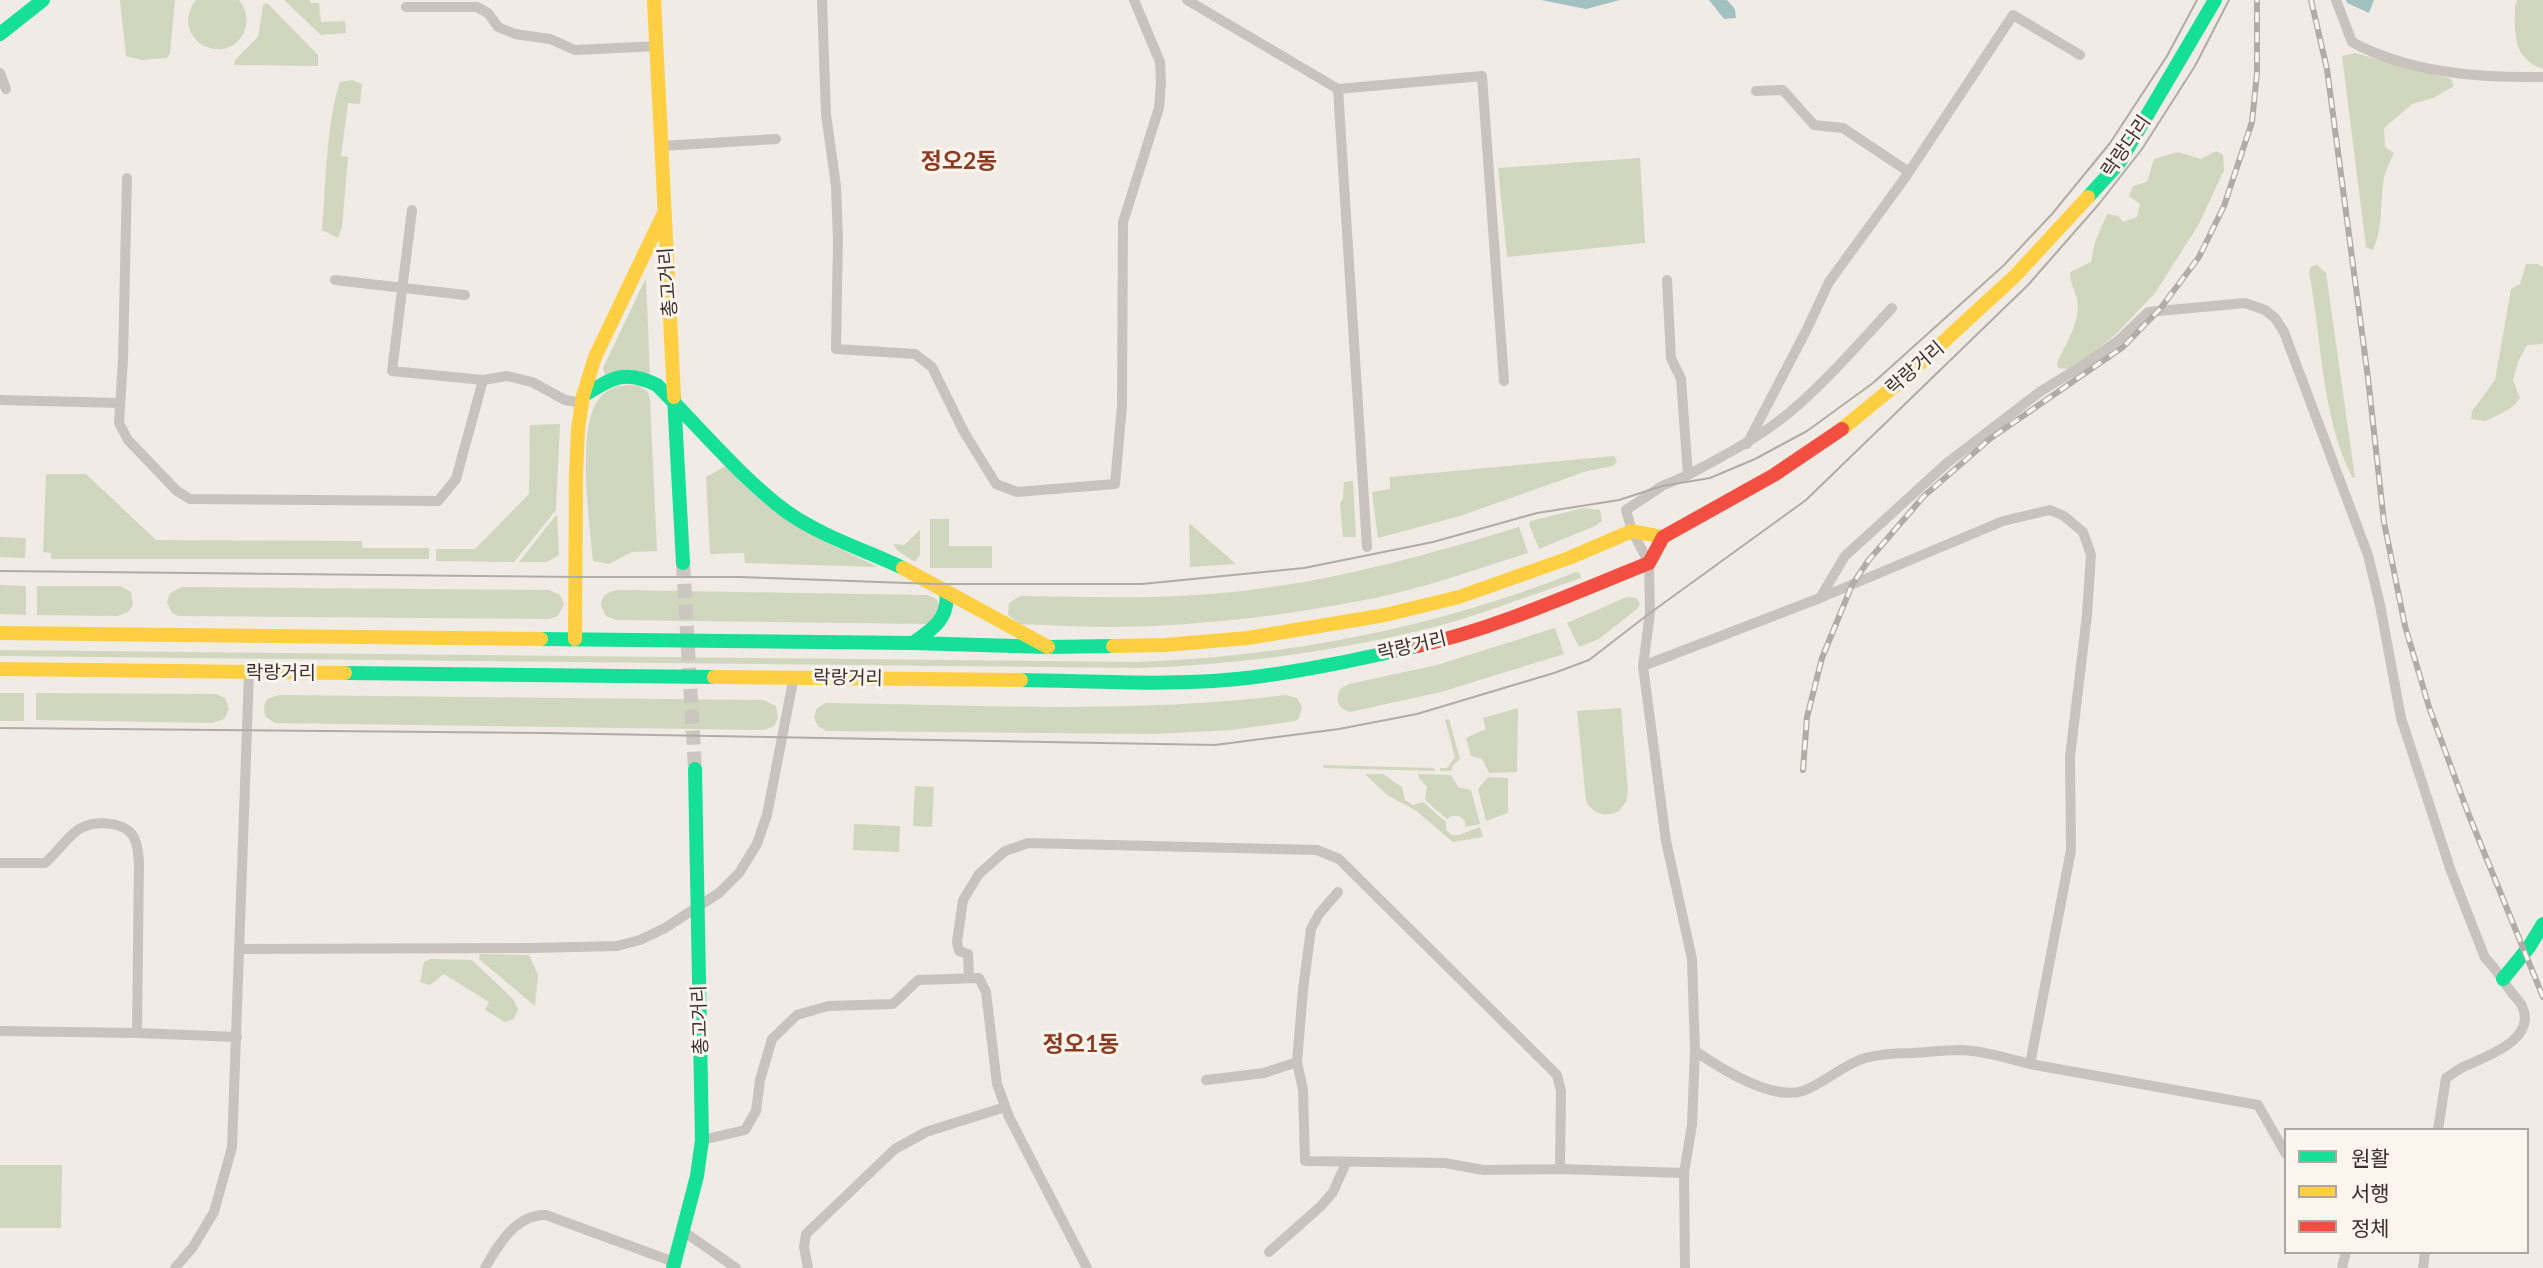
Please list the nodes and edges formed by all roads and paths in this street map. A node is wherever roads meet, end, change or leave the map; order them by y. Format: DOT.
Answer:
graph roads {
  1 [pos="43,0"];
  2 [pos="654,0"];
  3 [pos="822,0"];
  4 [pos="1134,0"];
  5 [pos="1186,0"];
  6 [pos="2215,0"];
  7 [pos="2336,0"];
  8 [pos="405,7"];
  9 [pos="0,34"];
  10 [pos="658,46"];
  11 [pos="2080,55"];
  12 [pos="0,73"];
  13 [pos="2543,77"];
  14 [pos="6,89"];
  15 [pos="1338,89"];
  16 [pos="1756,90"];
  17 [pos="776,139"];
  18 [pos="662,146"];
  19 [pos="1909,172"];
  20 [pos="127,178"];
  21 [pos="412,210"];
  22 [pos="663,214"];
  23 [pos="2015,276"];
  24 [pos="335,280"];
  25 [pos="1667,280"];
  26 [pos="403,287"];
  27 [pos="465,295"];
  28 [pos="1892,307"];
  29 [pos="483,380"];
  30 [pos="1504,381"];
  31 [pos="582,399"];
  32 [pos="0,400"];
  33 [pos="120,403"];
  34 [pos="676,404"];
  35 [pos="1747,444"];
  36 [pos="1688,475"];
  37 [pos="1632,531"];
  38 [pos="1663,537"];
  39 [pos="1367,547"];
  40 [pos="683,563"];
  41 [pos="1648,563"];
  42 [pos="946,591"];
  43 [pos="1820,598"];
  44 [pos="0,633"];
  45 [pos="575,639"];
  46 [pos="913,643"];
  47 [pos="1048,646"];
  48 [pos="1643,666"];
  49 [pos="0,669"];
  50 [pos="249,673"];
  51 [pos="794,676"];
  52 [pos="695,769"];
  53 [pos="0,863"];
  54 [pos="1338,892"];
  55 [pos="697,907"];
  56 [pos="2543,924"];
  57 [pos="239,949"];
  58 [pos="969,977"];
  59 [pos="2503,979"];
  60 [pos="0,1031"];
  61 [pos="137,1033"];
  62 [pos="237,1037"];
  63 [pos="1695,1051"];
  64 [pos="1297,1062"];
  65 [pos="2030,1064"];
  66 [pos="1206,1080"];
  67 [pos="1005,1107"];
  68 [pos="2438,1128"];
  69 [pos="702,1140"];
  70 [pos="2284,1150"];
  71 [pos="1346,1163"];
  72 [pos="1560,1169"];
  73 [pos="1684,1174"];
  74 [pos="683,1231"];
  75 [pos="1269,1252"];
  76 [pos="673,1265"];
  77 [pos="176,1268"];
  78 [pos="485,1268"];
  79 [pos="736,1268"];
  80 [pos="808,1268"];
  81 [pos="1087,1268"];
  82 [pos="1685,1268"];
  1 -- 9 [label="main road"];
  2 -- 10 [label="main road, 총고거리"];
  3 -- 4 [label="street"];
  5 -- 15 [label="street"];
  6 -- 23 [label="main road, 락랑다리"];
  7 -- 13 [label="street"];
  8 -- 10 [label="street"];
  10 -- 18 [label="main road, 총고거리"];
  11 -- 19 [label="street"];
  12 -- 14 [label="street"];
  15 -- 30 [label="street"];
  15 -- 39 [label="street"];
  16 -- 19 [label="street"];
  17 -- 18 [label="street"];
  18 -- 22 [label="main road, 총고거리"];
  19 -- 35 [label="street"];
  20 -- 33 [label="street"];
  21 -- 26 [label="street"];
  22 -- 31 [label="main road"];
  22 -- 34 [label="main road, 총고거리"];
  23 -- 38 [label="main road, 락랑거리"];
  24 -- 26 [label="street"];
  25 -- 36 [label="street"];
  26 -- 27 [label="street"];
  26 -- 29 [label="street"];
  28 -- 35 [label="street"];
  29 -- 31 [label="street"];
  29 -- 33 [label="street"];
  31 -- 34 [label="main road"];
  31 -- 45 [label="main road"];
  32 -- 33 [label="street"];
  34 -- 40 [label="main road, 총고거리"];
  34 -- 42 [label="main road"];
  35 -- 36 [label="street"];
  36 -- 37 [label="street"];
  37 -- 38 [label="main road"];
  37 -- 41 [label="street"];
  37 -- 47 [label="main road, 락랑거리"];
  38 -- 41 [label="main road"];
  41 -- 48 [label="street"];
  41 -- 51 [label="main road, 락랑거리"];
  42 -- 46 [label="main road"];
  42 -- 47 [label="main road"];
  43 -- 48 [label="street"];
  43 -- 59 [label="street"];
  43 -- 65 [label="street"];
  44 -- 45 [label="main road, 락랑거리"];
  45 -- 46 [label="main road, 락랑거리"];
  46 -- 47 [label="main road, 락랑거리"];
  48 -- 63 [label="street"];
  49 -- 50 [label="main road, 락랑거리"];
  50 -- 51 [label="main road, 락랑거리"];
  50 -- 57 [label="street"];
  51 -- 55 [label="street"];
  52 -- 55 [label="main road, 총고거리"];
  53 -- 61 [label="street"];
  54 -- 64 [label="street"];
  55 -- 57 [label="street"];
  55 -- 69 [label="main road, 총고거리"];
  56 -- 59 [label="main road"];
  57 -- 62 [label="street"];
  58 -- 67 [label="street"];
  58 -- 69 [label="street"];
  58 -- 72 [label="street"];
  59 -- 68 [label="street"];
  60 -- 61 [label="street"];
  61 -- 62 [label="street"];
  62 -- 77 [label="street"];
  63 -- 65 [label="street"];
  63 -- 73 [label="street"];
  64 -- 66 [label="street"];
  64 -- 71 [label="street"];
  65 -- 70 [label="street"];
  67 -- 80 [label="street"];
  67 -- 81 [label="street"];
  69 -- 74 [label="main road, 총고거리"];
  71 -- 72 [label="street"];
  71 -- 75 [label="street"];
  72 -- 73 [label="street"];
  73 -- 82 [label="street"];
  74 -- 76 [label="main road, 총고거리"];
  74 -- 79 [label="street"];
  76 -- 78 [label="street"];
}
